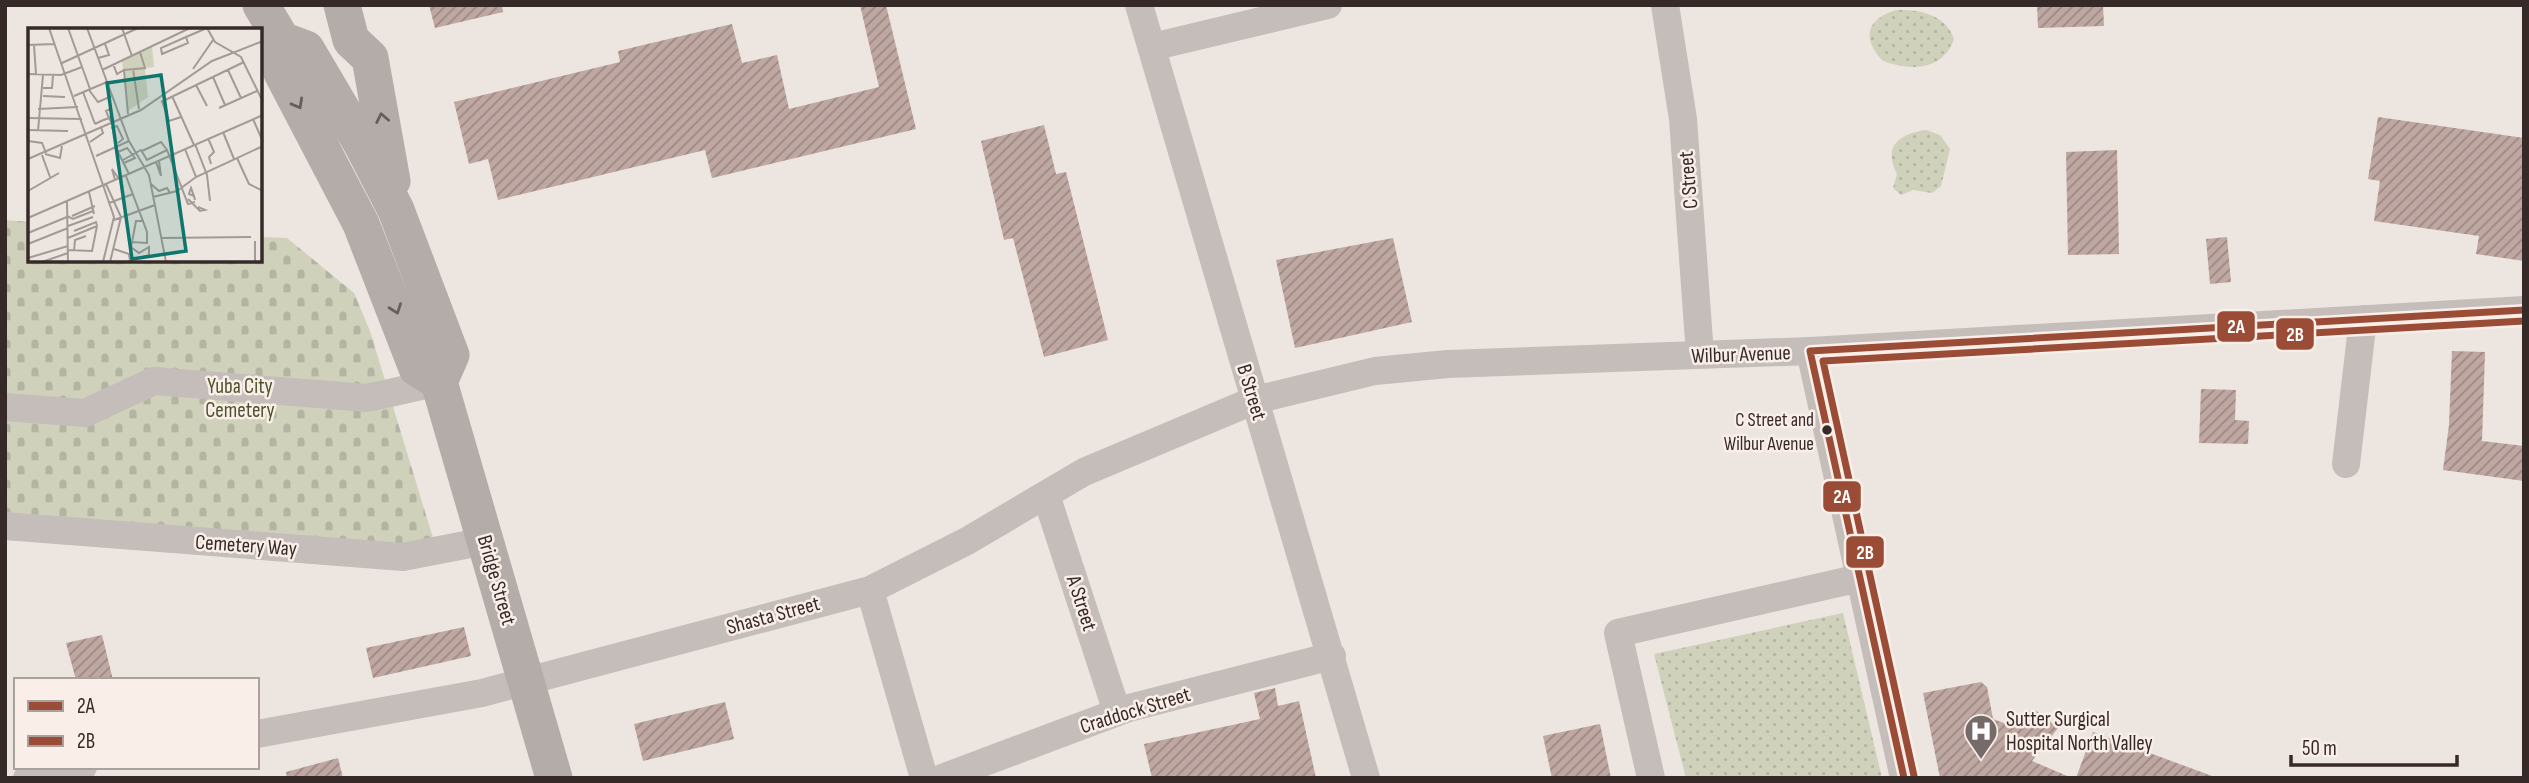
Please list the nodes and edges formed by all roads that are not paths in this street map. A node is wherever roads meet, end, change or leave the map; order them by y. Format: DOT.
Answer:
graph roads {
  1 [pos="261,5"];
  2 [pos="342,5"];
  3 [pos="1139,5"];
  4 [pos="1328,5"];
  5 [pos="1665,5"];
  6 [pos="282,40"];
  7 [pos="1152,47"];
  8 [pos="396,210"];
  9 [pos="2524,310"];
  10 [pos="2363,319"];
  11 [pos="1810,351"];
  12 [pos="1700,355"];
  13 [pos="439,382"];
  14 [pos="1255,400"];
  15 [pos="5,407"];
  16 [pos="2346,464"];
  17 [pos="1045,495"];
  18 [pos="5,526"];
  19 [pos="486,541"];
  20 [pos="1860,578"];
  21 [pos="870,590"];
  22 [pos="1332,656"];
  23 [pos="526,680"];
  24 [pos="1117,712"];
  25 [pos="259,734"];
  26 [pos="73,769"];
  27 [pos="27,778"];
  28 [pos="554,778"];
  29 [pos="924,778"];
  30 [pos="942,778"];
  31 [pos="1366,778"];
  32 [pos="1651,778"];
  33 [pos="1904,778"];
  1 -- 6 [label="main road"];
  8 -- 2 [label="main road, one-way"];
  3 -- 7 [label="street, B Street"];
  4 -- 7 [label="street"];
  5 -- 12 [label="street, C Street"];
  6 -- 8 [label="main road"];
  6 -- 13 [label="main road, one-way"];
  7 -- 14 [label="street, B Street"];
  8 -- 13 [label="main road"];
  9 -- 10 [label="street, Wilbur Avenue"];
  10 -- 11 [label="street, Wilbur Avenue"];
  10 -- 16 [label="street"];
  11 -- 12 [label="street, Wilbur Avenue"];
  11 -- 20 [label="street"];
  12 -- 14 [label="street, Wilbur Avenue"];
  13 -- 15 [label="street"];
  13 -- 19 [label="main road, Bridge Street"];
  14 -- 17 [label="street, Shasta Street"];
  14 -- 22 [label="street, B Street"];
  17 -- 21 [label="street, Shasta Street"];
  17 -- 24 [label="street, A Street"];
  18 -- 19 [label="street, Cemetery Way"];
  19 -- 23 [label="main road, Bridge Street"];
  20 -- 32 [label="street"];
  20 -- 33 [label="street"];
  21 -- 23 [label="street, Shasta Street"];
  21 -- 29 [label="street"];
  22 -- 24 [label="street, Craddock Street"];
  22 -- 31 [label="street, B Street"];
  23 -- 25 [label="street, Shasta Street"];
  23 -- 28 [label="main road, Bridge Street"];
  24 -- 30 [label="street, Craddock Street"];
  26 -- 27 [label="street"];
}
